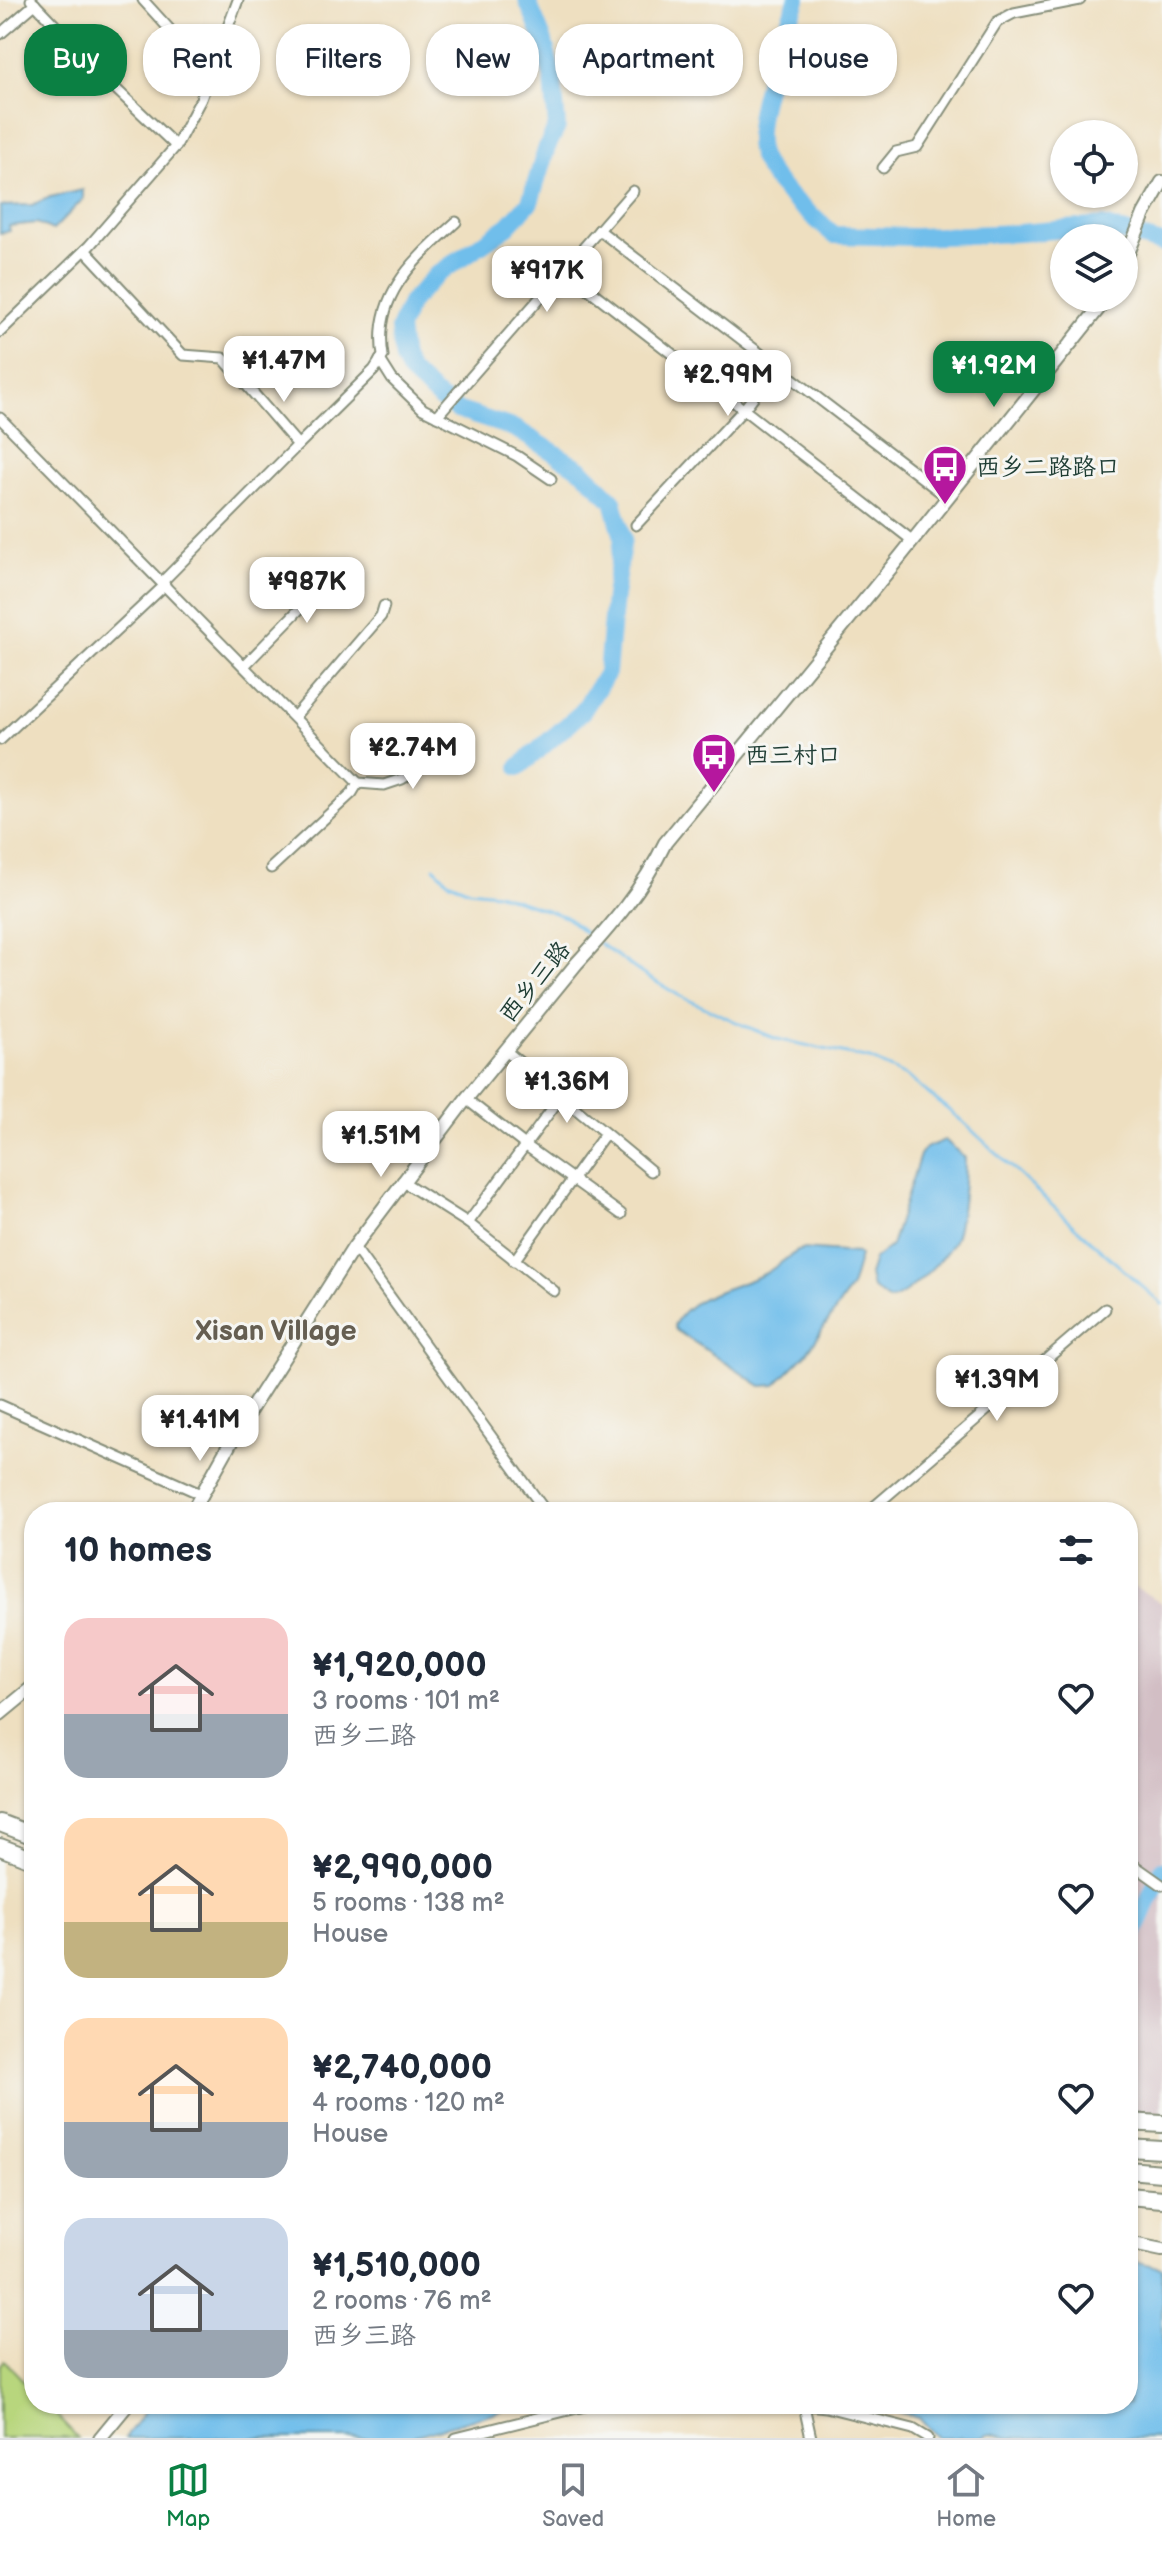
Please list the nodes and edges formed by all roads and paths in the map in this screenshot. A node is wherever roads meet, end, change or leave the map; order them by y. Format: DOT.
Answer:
graph roads {
  1 [pos="143,0"];
  2 [pos="238,0"];
  3 [pos="1080,0"];
  4 [pos="33,2"];
  5 [pos="165,24"];
  6 [pos="229,24"];
  7 [pos="0,34"];
  8 [pos="202,96"];
  9 [pos="176,146"];
  10 [pos="883,168"];
  11 [pos="1162,182"];
  12 [pos="633,191"];
  13 [pos="456,222"];
  14 [pos="1138,229"];
  15 [pos="599,230"];
  16 [pos="85,250"];
  17 [pos="564,270"];
  18 [pos="0,312"];
  19 [pos="1096,312"];
  20 [pos="10,322"];
  21 [pos="0,332"];
  22 [pos="380,360"];
  23 [pos="777,366"];
  24 [pos="744,409"];
  25 [pos="437,416"];
  26 [pos="0,418"];
  27 [pos="298,445"];
  28 [pos="551,479"];
  29 [pos="947,497"];
  30 [pos="636,525"];
  31 [pos="913,541"];
  32 [pos="350,576"];
  33 [pos="164,583"];
  34 [pos="384,606"];
  35 [pos="244,666"];
  36 [pos="294,717"];
  37 [pos="0,740"];
  38 [pos="453,747"];
  39 [pos="358,783"];
  40 [pos="271,868"];
  41 [pos="506,1051"];
  42 [pos="560,1098"];
  43 [pos="466,1099"];
  44 [pos="605,1134"];
  45 [pos="525,1145"];
  46 [pos="651,1171"];
  47 [pos="573,1179"];
  48 [pos="402,1181"];
  49 [pos="621,1214"];
  50 [pos="468,1223"];
  51 [pos="354,1247"];
  52 [pos="514,1261"];
  53 [pos="554,1291"];
  54 [pos="1105,1309"];
  55 [pos="0,1405"];
  56 [pos="203,1495"];
  57 [pos="198,1502"];
  58 [pos="539,1502"];
  59 [pos="880,1502"];
  60 [pos="24,1694"];
  61 [pos="0,1714"];
  62 [pos="0,1823"];
  63 [pos="24,1832"];
  64 [pos="0,1847"];
  65 [pos="24,1856"];
  66 [pos="1138,1869"];
  67 [pos="1162,1885"];
  68 [pos="1138,2123"];
  69 [pos="1160,2124"];
  70 [pos="1138,2149"];
  71 [pos="1162,2150"];
  72 [pos="1138,2171"];
  73 [pos="1162,2173"];
  74 [pos="1138,2197"];
  75 [pos="1158,2199"];
  76 [pos="1138,2245"];
  77 [pos="1162,2250"];
  78 [pos="121,2414"];
  79 [pos="553,2414"];
  80 [pos="804,2414"];
  81 [pos="854,2414"];
  82 [pos="99,2438"];
  83 [pos="456,2438"];
  84 [pos="811,2438"];
  85 [pos="928,2438"];
  1 -- 5 [label="street"];
  2 -- 6 [label="street"];
  3 -- 10 [label="street"];
  4 -- 7 [label="street"];
  4 -- 9 [label="street"];
  8 -- 9 [label="street"];
  9 -- 16 [label="street"];
  11 -- 14 [label="street"];
  12 -- 15 [label="street"];
  13 -- 22 [label="street"];
  15 -- 17 [label="street"];
  15 -- 23 [label="street"];
  16 -- 20 [label="street"];
  16 -- 27 [label="street"];
  17 -- 24 [label="street"];
  17 -- 25 [label="street"];
  18 -- 20 [label="street"];
  19 -- 29 [label="street, 西乡三路"];
  20 -- 21 [label="street"];
  22 -- 25 [label="street"];
  22 -- 27 [label="street"];
  23 -- 24 [label="street"];
  23 -- 29 [label="street"];
  24 -- 30 [label="street"];
  24 -- 31 [label="street"];
  25 -- 28 [label="street"];
  26 -- 33 [label="street"];
  27 -- 33 [label="street"];
  29 -- 31 [label="street, 西乡三路"];
  31 -- 41 [label="street, 西乡三路"];
  32 -- 35 [label="street"];
  33 -- 35 [label="street"];
  33 -- 37 [label="street"];
  34 -- 36 [label="street"];
  35 -- 36 [label="street"];
  36 -- 39 [label="street"];
  38 -- 39 [label="street"];
  39 -- 40 [label="street"];
  41 -- 42 [label="street"];
  41 -- 43 [label="street, 西乡三路"];
  42 -- 44 [label="street"];
  42 -- 45 [label="street"];
  43 -- 45 [label="street"];
  43 -- 48 [label="street, 西乡三路"];
  44 -- 46 [label="street"];
  44 -- 47 [label="street"];
  45 -- 47 [label="street"];
  45 -- 50 [label="street"];
  47 -- 49 [label="street"];
  47 -- 52 [label="street"];
  48 -- 50 [label="street"];
  48 -- 51 [label="street, 西乡三路"];
  50 -- 52 [label="street"];
  51 -- 56 [label="street, 西乡三路"];
  51 -- 58 [label="street"];
  52 -- 53 [label="street"];
  54 -- 59 [label="street"];
  55 -- 56 [label="street"];
  56 -- 57 [label="street, 西乡三路"];
  60 -- 61 [label="street"];
  62 -- 63 [label="highway"];
  64 -- 65 [label="highway"];
  66 -- 67 [label="street"];
  68 -- 69 [label="highway"];
  70 -- 71 [label="highway"];
  72 -- 73 [label="highway"];
  74 -- 75 [label="highway"];
  76 -- 77 [label="street"];
  78 -- 82 [label="street"];
  79 -- 83 [label="street"];
  80 -- 84 [label="street"];
  81 -- 85 [label="street"];
}
